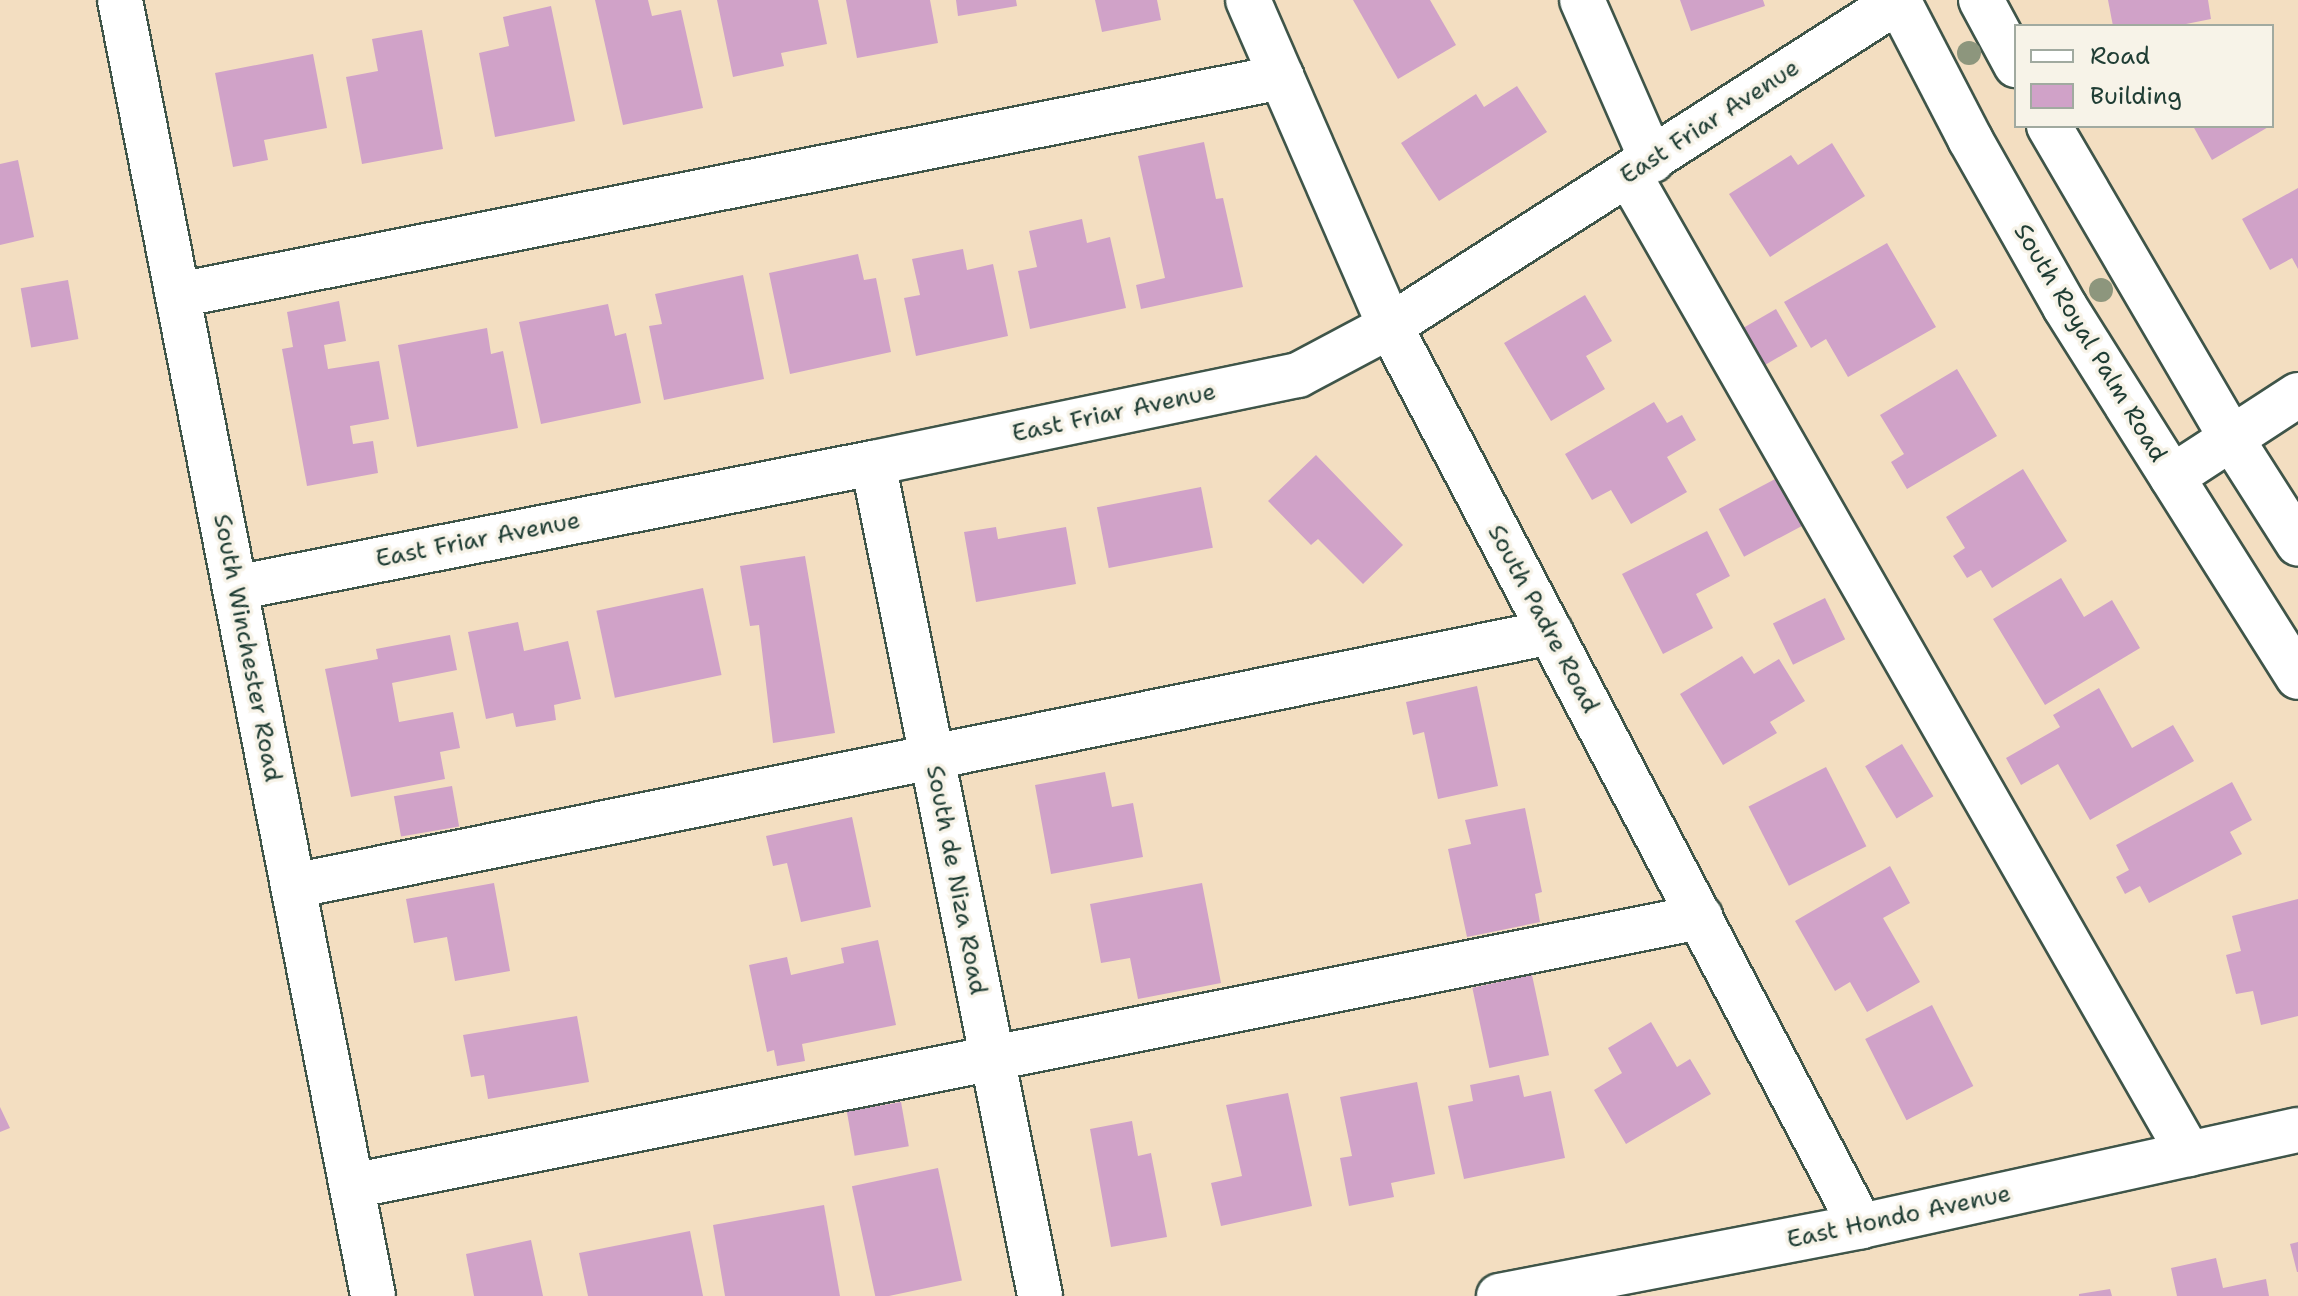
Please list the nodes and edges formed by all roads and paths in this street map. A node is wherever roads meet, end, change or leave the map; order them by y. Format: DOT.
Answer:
graph roads {
  1 [pos="120,0"];
  2 [pos="1248,0"];
  3 [pos="1582,0"];
  4 [pos="1898,0"];
  5 [pos="1981,0"];
  6 [pos="2014,61"];
  7 [pos="1282,77"];
  8 [pos="2050,128"];
  9 [pos="1641,167"];
  10 [pos="178,295"];
  11 [pos="1390,326"];
  12 [pos="2298,395"];
  13 [pos="2231,438"];
  14 [pos="873,463"];
  15 [pos="2172,477"];
  16 [pos="2298,543"];
  17 [pos="235,588"];
  18 [pos="1551,632"];
  19 [pos="2298,677"];
  20 [pos="932,755"];
  21 [pos="293,886"];
  22 [pos="1700,917"];
  23 [pos="992,1059"];
  24 [pos="2298,1130"];
  25 [pos="2189,1154"];
  26 [pos="352,1186"];
  27 [pos="1861,1226"];
  28 [pos="373,1296"];
  29 [pos="1040,1296"];
  30 [pos="1499,1296"];
  1 -- 10 [label="street, South Winchester Road"];
  2 -- 7 [label="street, South Padre Road"];
  3 -- 9 [label="street"];
  4 -- 9 [label="street, East Friar Avenue"];
  4 -- 15 [label="street, South Royal Palm Road"];
  5 -- 6 [label="street"];
  7 -- 10 [label="street"];
  7 -- 11 [label="street, South Padre Road"];
  8 -- 13 [label="street"];
  9 -- 11 [label="street, East Friar Avenue"];
  9 -- 25 [label="street"];
  10 -- 17 [label="street, South Winchester Road"];
  11 -- 14 [label="street, East Friar Avenue"];
  11 -- 18 [label="street, South Padre Road"];
  12 -- 13 [label="street"];
  13 -- 15 [label="street"];
  13 -- 16 [label="street"];
  14 -- 17 [label="street, East Friar Avenue"];
  14 -- 20 [label="street, South de Niza Road"];
  15 -- 19 [label="street, South Royal Palm Road"];
  17 -- 21 [label="street, South Winchester Road"];
  18 -- 20 [label="street"];
  18 -- 22 [label="street, South Padre Road"];
  20 -- 21 [label="street"];
  20 -- 23 [label="street, South de Niza Road"];
  21 -- 26 [label="street, South Winchester Road"];
  22 -- 23 [label="street"];
  22 -- 27 [label="street, South Padre Road"];
  23 -- 26 [label="street"];
  23 -- 29 [label="street, South de Niza Road"];
  24 -- 25 [label="street, East Hondo Avenue"];
  25 -- 27 [label="street, East Hondo Avenue"];
  26 -- 28 [label="street, South Winchester Road"];
  27 -- 30 [label="street, East Hondo Avenue"];
}
